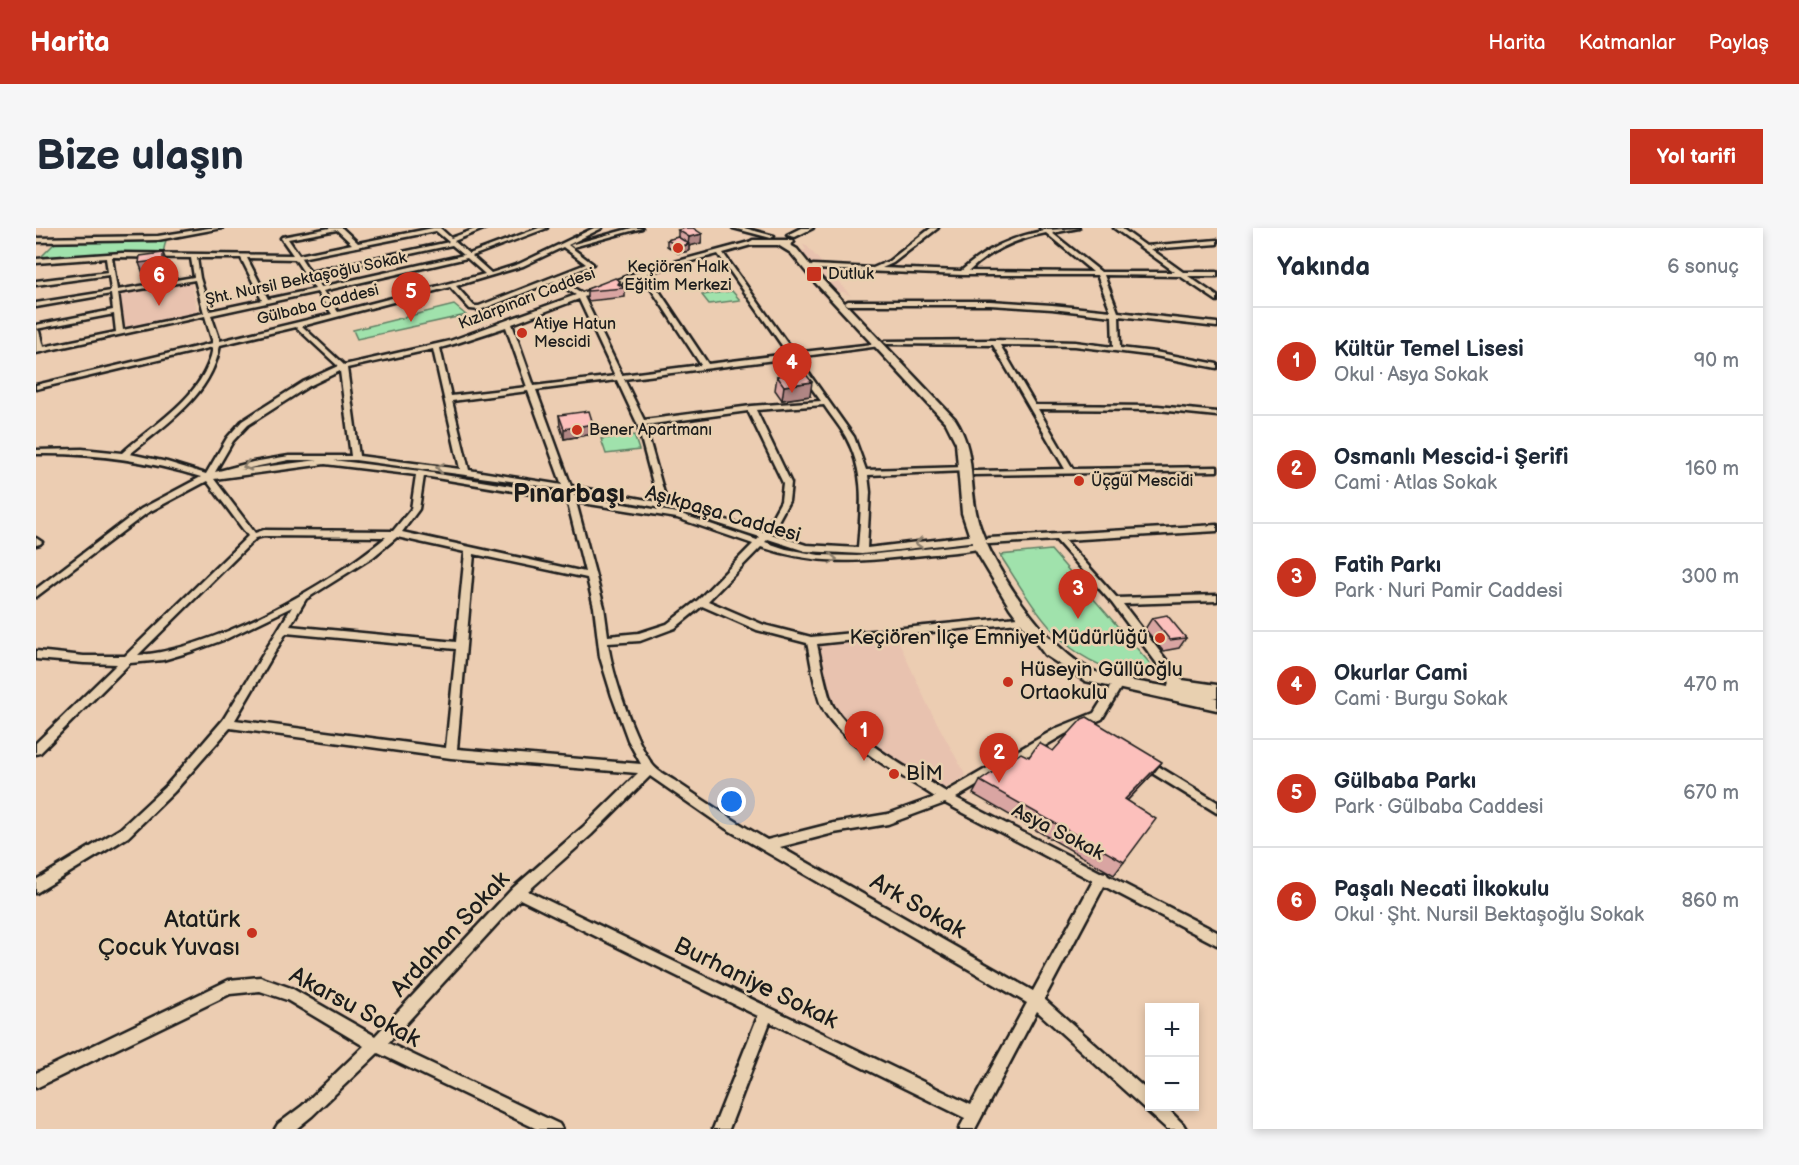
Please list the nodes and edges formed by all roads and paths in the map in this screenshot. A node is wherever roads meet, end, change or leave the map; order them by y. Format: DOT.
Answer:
graph roads {
  1 [pos="219,228"];
  2 [pos="339,228"];
  3 [pos="483,228"];
  4 [pos="544,228"];
  5 [pos="599,228"];
  6 [pos="639,228"];
  7 [pos="736,228"];
  8 [pos="756,228"];
  9 [pos="809,228"];
  10 [pos="935,228"];
  11 [pos="1076,228"];
  12 [pos="1116,228"];
  13 [pos="437,229"];
  14 [pos="1044,229"];
  15 [pos="792,235"];
  16 [pos="776,237"];
  17 [pos="36,240"];
  18 [pos="452,242"];
  19 [pos="1217,242"];
  20 [pos="753,243"];
  21 [pos="356,245"];
  22 [pos="564,245"];
  23 [pos="1145,248"];
  24 [pos="719,251"];
  25 [pos="110,256"];
  26 [pos="194,256"];
  27 [pos="243,256"];
  28 [pos="469,256"];
  29 [pos="298,257"];
  30 [pos="36,261"];
  31 [pos="813,267"];
  32 [pos="872,270"];
  33 [pos="644,272"];
  34 [pos="112,273"];
  35 [pos="963,273"];
  36 [pos="307,274"];
  37 [pos="1100,274"];
  38 [pos="1182,274"];
  39 [pos="1217,274"];
  40 [pos="36,275"];
  41 [pos="490,275"];
  42 [pos="197,278"];
  43 [pos="555,279"];
  44 [pos="36,285"];
  45 [pos="452,285"];
  46 [pos="321,291"];
  47 [pos="115,292"];
  48 [pos="580,296"];
  49 [pos="1217,299"];
  50 [pos="266,301"];
  51 [pos="848,303"];
  52 [pos="36,305"];
  53 [pos="117,311"];
  54 [pos="1115,313"];
  55 [pos="207,315"];
  56 [pos="336,315"];
  57 [pos="508,324"];
  58 [pos="297,325"];
  59 [pos="1217,325"];
  60 [pos="36,329"];
  61 [pos="120,333"];
  62 [pos="995,342"];
  63 [pos="884,343"];
  64 [pos="217,344"];
  65 [pos="436,347"];
  66 [pos="1117,349"];
  67 [pos="38,350"];
  68 [pos="789,354"];
  69 [pos="705,365"];
  70 [pos="1217,366"];
  71 [pos="343,367"];
  72 [pos="617,376"];
  73 [pos="36,387"];
  74 [pos="529,387"];
  75 [pos="449,399"];
  76 [pos="826,403"];
  77 [pos="1034,407"];
  78 [pos="751,408"];
  79 [pos="1217,414"];
  80 [pos="641,423"];
  81 [pos="36,452"];
  82 [pos="124,454"];
  83 [pos="356,458"];
  84 [pos="1217,469"];
  85 [pos="971,471"];
  86 [pos="465,472"];
  87 [pos="1071,472"];
  88 [pos="420,473"];
  89 [pos="863,473"];
  90 [pos="207,477"];
  91 [pos="568,492"];
  92 [pos="663,506"];
  93 [pos="1217,528"];
  94 [pos="396,534"];
  95 [pos="253,536"];
  96 [pos="1059,538"];
  97 [pos="763,540"];
  98 [pos="982,542"];
  99 [pos="470,549"];
  100 [pos="862,551"];
  101 [pos="591,576"];
  102 [pos="36,594"];
  103 [pos="304,595"];
  104 [pos="1217,598"];
  105 [pos="1115,601"];
  106 [pos="701,602"];
  107 [pos="1027,620"];
  108 [pos="284,629"];
  109 [pos="603,639"];
  110 [pos="811,641"];
  111 [pos="462,646"];
  112 [pos="36,655"];
  113 [pos="128,660"];
  114 [pos="1118,684"];
  115 [pos="1180,686"];
  116 [pos="1217,691"];
  117 [pos="1217,704"];
  118 [pos="227,723"];
  119 [pos="36,750"];
  120 [pos="451,753"];
  121 [pos="1130,754"];
  122 [pos="649,769"];
  123 [pos="946,798"];
  124 [pos="1217,808"];
  125 [pos="767,845"];
  126 [pos="1102,877"];
  127 [pos="36,887"];
  128 [pos="518,892"];
  129 [pos="1217,939"];
  130 [pos="1035,999"];
  131 [pos="766,1013"];
  132 [pos="376,1045"];
  133 [pos="36,1081"];
  134 [pos="1145,1099"];
  135 [pos="1158,1111"];
  136 [pos="975,1115"];
  137 [pos="283,1129"];
  138 [pos="554,1129"];
  139 [pos="721,1129"];
  140 [pos="967,1129"];
  141 [pos="1178,1129"];
  1 -- 17 [label="street"];
  2 -- 21 [label="street"];
  2 -- 29 [label="street"];
  3 -- 18 [label="street"];
  4 -- 28 [label="street, Şht. Nursil Bektaşoğlu Sokak"];
  5 -- 22 [label="street, Gülbaba Caddesi"];
  6 -- 22 [label="street"];
  7 -- 16 [label="street"];
  8 -- 16 [label="street"];
  9 -- 15 [label="main road"];
  10 -- 32 [label="street"];
  11 -- 14 [label="street"];
  12 -- 23 [label="street"];
  13 -- 18 [label="street"];
  13 -- 21 [label="street"];
  14 -- 35 [label="street"];
  14 -- 37 [label="street"];
  15 -- 16 [label="main road"];
  15 -- 31 [label="main road"];
  16 -- 20 [label="main road"];
  16 -- 63 [label="main road"];
  18 -- 28 [label="street"];
  18 -- 36 [label="street"];
  19 -- 23 [label="street"];
  20 -- 24 [label="street, Kızlarpınarı Caddesi"];
  21 -- 29 [label="street"];
  22 -- 41 [label="street, Gülbaba Caddesi"];
  22 -- 43 [label="street"];
  23 -- 38 [label="street"];
  24 -- 33 [label="street, Kızlarpınarı Caddesi"];
  24 -- 68 [label="street"];
  25 -- 26 [label="street"];
  25 -- 30 [label="street"];
  25 -- 34 [label="street"];
  26 -- 27 [label="street"];
  26 -- 42 [label="street"];
  27 -- 29 [label="street"];
  27 -- 50 [label="street"];
  28 -- 41 [label="street"];
  28 -- 46 [label="street, Şht. Nursil Bektaşoğlu Sokak"];
  29 -- 36 [label="street"];
  31 -- 32 [label="street"];
  31 -- 51 [label="main road"];
  32 -- 35 [label="street"];
  33 -- 48 [label="street, Kızlarpınarı Caddesi"];
  33 -- 69 [label="street"];
  34 -- 44 [label="street"];
  34 -- 47 [label="street"];
  35 -- 37 [label="street"];
  36 -- 46 [label="street"];
  37 -- 38 [label="street"];
  37 -- 54 [label="street"];
  38 -- 39 [label="street"];
  38 -- 49 [label="street"];
  40 -- 44 [label="street"];
  41 -- 45 [label="street, Gülbaba Caddesi"];
  42 -- 47 [label="street"];
  42 -- 55 [label="street"];
  43 -- 45 [label="street"];
  43 -- 48 [label="street"];
  45 -- 56 [label="street, Gülbaba Caddesi"];
  46 -- 50 [label="street, Şht. Nursil Bektaşoğlu Sokak"];
  46 -- 56 [label="street"];
  47 -- 52 [label="street"];
  47 -- 53 [label="street"];
  48 -- 57 [label="street, Kızlarpınarı Caddesi"];
  48 -- 72 [label="street"];
  50 -- 55 [label="street, Şht. Nursil Bektaşoğlu Sokak"];
  51 -- 54 [label="street"];
  51 -- 63 [label="main road"];
  53 -- 60 [label="street"];
  53 -- 61 [label="street"];
  54 -- 59 [label="street"];
  54 -- 66 [label="street"];
  55 -- 61 [label="street, Şht. Nursil Bektaşoğlu Sokak"];
  55 -- 64 [label="street"];
  56 -- 58 [label="street, Gülbaba Caddesi"];
  57 -- 65 [label="street, Kızlarpınarı Caddesi"];
  57 -- 74 [label="street"];
  58 -- 64 [label="street, Gülbaba Caddesi"];
  58 -- 71 [label="street"];
  60 -- 67 [label="street"];
  61 -- 67 [label="street, Şht. Nursil Bektaşoğlu Sokak"];
  62 -- 63 [label="street"];
  62 -- 66 [label="street"];
  62 -- 77 [label="street"];
  63 -- 68 [label="street"];
  63 -- 85 [label="main road"];
  64 -- 73 [label="street, Gülbaba Caddesi"];
  64 -- 82 [label="street"];
  65 -- 71 [label="street, Kızlarpınarı Caddesi"];
  65 -- 75 [label="street"];
  66 -- 70 [label="street"];
  68 -- 69 [label="street"];
  68 -- 76 [label="street"];
  69 -- 72 [label="street"];
  71 -- 83 [label="street"];
  71 -- 90 [label="street, Kızlarpınarı Caddesi"];
  72 -- 74 [label="street"];
  72 -- 80 [label="street"];
  74 -- 75 [label="street"];
  74 -- 91 [label="street"];
  75 -- 86 [label="street"];
  76 -- 78 [label="street"];
  76 -- 89 [label="street"];
  77 -- 79 [label="street"];
  77 -- 87 [label="street"];
  78 -- 80 [label="street"];
  78 -- 97 [label="street"];
  80 -- 92 [label="street"];
  81 -- 82 [label="street, Aşıkpaşa Caddesi"];
  82 -- 90 [label="street, Aşıkpaşa Caddesi"];
  86 -- 83 [label="street, Aşıkpaşa Caddesi, one-way"];
  83 -- 90 [label="street, Aşıkpaşa Caddesi, one-way"];
  84 -- 87 [label="street"];
  85 -- 87 [label="street"];
  85 -- 89 [label="street"];
  85 -- 98 [label="main road"];
  86 -- 91 [label="street, Aşıkpaşa Caddesi"];
  88 -- 90 [label="street, Aşıkpaşa Caddesi"];
  88 -- 91 [label="street, Aşıkpaşa Caddesi"];
  88 -- 94 [label="street"];
  89 -- 100 [label="street"];
  90 -- 95 [label="street"];
  90 -- 102 [label="street"];
  91 -- 92 [label="street, Aşıkpaşa Caddesi"];
  91 -- 97 [label="street, Aşıkpaşa Caddesi"];
  91 -- 101 [label="street"];
  92 -- 97 [label="street, Aşıkpaşa Caddesi"];
  93 -- 96 [label="street, Aşıkpaşa Caddesi"];
  94 -- 95 [label="street"];
  94 -- 99 [label="street"];
  94 -- 103 [label="street"];
  95 -- 113 [label="street"];
  96 -- 98 [label="street, Aşıkpaşa Caddesi"];
  96 -- 105 [label="street"];
  97 -- 98 [label="street, Aşıkpaşa Caddesi, one-way"];
  97 -- 100 [label="street, Aşıkpaşa Caddesi"];
  97 -- 106 [label="street"];
  98 -- 100 [label="street, Aşıkpaşa Caddesi, one-way"];
  98 -- 107 [label="main road"];
  98 -- 115 [label="main road"];
  99 -- 101 [label="street"];
  99 -- 111 [label="street"];
  101 -- 109 [label="street"];
  103 -- 108 [label="street"];
  103 -- 113 [label="street"];
  104 -- 105 [label="street"];
  105 -- 115 [label="street"];
  106 -- 109 [label="street"];
  106 -- 110 [label="street"];
  107 -- 110 [label="street"];
  107 -- 114 [label="main road"];
  108 -- 111 [label="street"];
  108 -- 118 [label="street"];
  109 -- 122 [label="street"];
  110 -- 123 [label="street, Asya Sokak"];
  111 -- 120 [label="street"];
  112 -- 113 [label="street"];
  113 -- 119 [label="street"];
  114 -- 117 [label="main road"];
  114 -- 123 [label="street"];
  115 -- 116 [label="main road"];
  118 -- 120 [label="street"];
  118 -- 127 [label="street"];
  120 -- 122 [label="street"];
  121 -- 124 [label="street"];
  122 -- 125 [label="street, Ark Sokak"];
  122 -- 128 [label="street, Ardahan Sokak"];
  123 -- 125 [label="street"];
  123 -- 126 [label="street, Asya Sokak"];
  125 -- 130 [label="street, Ark Sokak"];
  126 -- 129 [label="street, Asya Sokak"];
  126 -- 130 [label="street"];
  128 -- 131 [label="street, Burhaniye Sokak"];
  128 -- 132 [label="street, Ardahan Sokak"];
  130 -- 134 [label="street, Ark Sokak"];
  130 -- 136 [label="street"];
  131 -- 136 [label="street, Burhaniye Sokak"];
  131 -- 139 [label="street"];
  132 -- 133 [label="street, Akarsu Sokak"];
  132 -- 137 [label="street, Ardahan Sokak"];
  132 -- 138 [label="street, Akarsu Sokak"];
  135 -- 141 [label="street"];
  136 -- 140 [label="street"];
}
